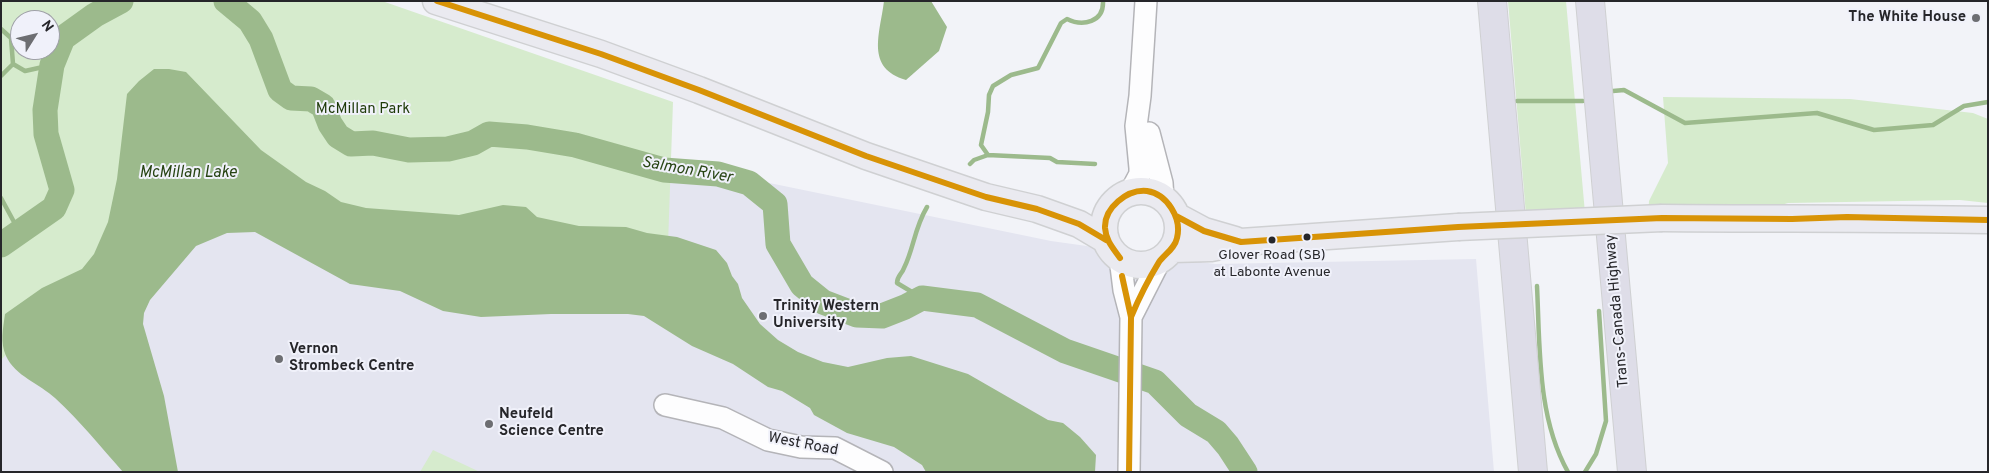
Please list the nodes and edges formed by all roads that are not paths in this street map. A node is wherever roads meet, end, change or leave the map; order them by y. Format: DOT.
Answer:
graph roads {
  1 [pos="436,1"];
  2 [pos="1146,1"];
  3 [pos="1492,1"];
  4 [pos="1590,1"];
  5 [pos="1140,96"];
  6 [pos="1121,200"];
  7 [pos="1169,207"];
  8 [pos="1037,209"];
  9 [pos="1988,220"];
  10 [pos="1241,242"];
  11 [pos="1113,249"];
  12 [pos="1166,254"];
  13 [pos="1131,320"];
  14 [pos="665,405"];
  15 [pos="882,472"];
  16 [pos="1130,472"];
  17 [pos="1533,472"];
  18 [pos="1632,472"];
  1 -- 8 [label="main road"];
  2 -- 5 [label="street"];
  3 -- 17 [label="highway"];
  4 -- 18 [label="highway, Trans-Canada Highway"];
  5 -- 6 [label="street"];
  5 -- 7 [label="street"];
  6 -- 7 [label="main road"];
  6 -- 8 [label="main road"];
  6 -- 11 [label="main road"];
  7 -- 10 [label="main road"];
  7 -- 12 [label="main road"];
  8 -- 11 [label="main road"];
  9 -- 10 [label="main road, bridge"];
  10 -- 12 [label="main road"];
  11 -- 12 [label="main road"];
  11 -- 13 [label="street"];
  12 -- 13 [label="street"];
  13 -- 16 [label="street"];
  14 -- 15 [label="street, West Road"];
}
